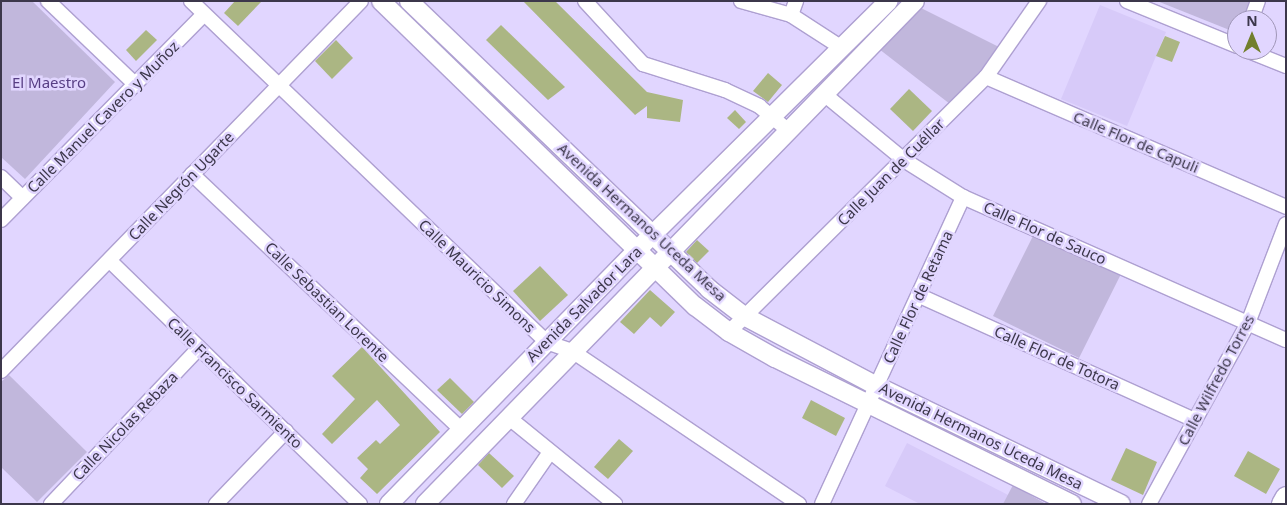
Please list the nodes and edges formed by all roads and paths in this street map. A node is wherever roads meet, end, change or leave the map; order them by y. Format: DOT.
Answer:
graph roads {
  1 [pos="48,1"];
  2 [pos="191,1"];
  3 [pos="361,1"];
  4 [pos="380,1"];
  5 [pos="409,1"];
  6 [pos="585,1"];
  7 [pos="742,1"];
  8 [pos="796,1"];
  9 [pos="889,1"];
  10 [pos="915,1"];
  11 [pos="1039,1"];
  12 [pos="1127,1"];
  13 [pos="1146,5"];
  14 [pos="204,14"];
  15 [pos="791,15"];
  16 [pos="1227,41"];
  17 [pos="842,48"];
  18 [pos="1271,60"];
  19 [pos="1286,66"];
  20 [pos="986,77"];
  21 [pos="135,84"];
  22 [pos="280,84"];
  23 [pos="824,94"];
  24 [pos="772,117"];
  25 [pos="540,127"];
  26 [pos="786,129"];
  27 [pos="525,142"];
  28 [pos="904,160"];
  29 [pos="192,174"];
  30 [pos="1,176"];
  31 [pos="23,198"];
  32 [pos="963,198"];
  33 [pos="1286,207"];
  34 [pos="1,220"];
  35 [pos="1286,224"];
  36 [pos="653,235"];
  37 [pos="637,250"];
  38 [pos="670,251"];
  39 [pos="110,261"];
  40 [pos="654,266"];
  41 [pos="920,296"];
  42 [pos="744,316"];
  43 [pos="1248,323"];
  44 [pos="729,332"];
  45 [pos="1286,340"];
  46 [pos="546,342"];
  47 [pos="199,348"];
  48 [pos="572,351"];
  49 [pos="1,371"];
  50 [pos="877,386"];
  51 [pos="868,404"];
  52 [pos="508,417"];
  53 [pos="1195,420"];
  54 [pos="462,430"];
  55 [pos="286,431"];
  56 [pos="550,452"];
  57 [pos="1286,497"];
  58 [pos="51,504"];
  59 [pos="216,504"];
  60 [pos="360,504"];
  61 [pos="389,504"];
  62 [pos="425,504"];
  63 [pos="514,504"];
  64 [pos="615,504"];
  65 [pos="799,504"];
  66 [pos="822,504"];
  67 [pos="1072,504"];
  68 [pos="1121,504"];
  69 [pos="1149,504"];
  70 [pos="1282,504"];
  1 -- 21 [label="street"];
  2 -- 14 [label="street, Calle Mauricio Simons"];
  3 -- 22 [label="street, Calle Negrón Ugarte"];
  4 -- 27 [label="street, Avenida Hermanos Uceda Mesa"];
  5 -- 25 [label="street, Avenida Hermanos Uceda Mesa"];
  6 -- 24 [label="street"];
  7 -- 15 [label="street"];
  8 -- 15 [label="street"];
  9 -- 17 [label="street, Avenida Salvador Lara"];
  10 -- 23 [label="street, Avenida Salvador Lara"];
  11 -- 20 [label="street, Calle Juan de Cuéllar"];
  12 -- 13 [label="street"];
  13 -- 16 [label="street"];
  14 -- 21 [label="street, Calle Manuel Cavero y Muñoz"];
  14 -- 22 [label="street, Calle Mauricio Simons"];
  15 -- 17 [label="street"];
  17 -- 24 [label="street, Avenida Salvador Lara"];
  18 -- 19 [label="street"];
  20 -- 28 [label="street, Calle Juan de Cuéllar"];
  20 -- 33 [label="street, Calle Flor de Capuli"];
  21 -- 31 [label="street, Calle Manuel Cavero y Muñoz"];
  22 -- 29 [label="street, Calle Negrón Ugarte"];
  22 -- 46 [label="street, Calle Mauricio Simons"];
  23 -- 26 [label="street, Avenida Salvador Lara"];
  23 -- 28 [label="street, Calle Flor de Sauco"];
  24 -- 26 [label="street"];
  24 -- 36 [label="street, Avenida Salvador Lara"];
  25 -- 27 [label="street"];
  25 -- 36 [label="street, Avenida Hermanos Uceda Mesa"];
  26 -- 38 [label="street, Avenida Salvador Lara"];
  27 -- 37 [label="street, Avenida Hermanos Uceda Mesa"];
  28 -- 32 [label="street, Calle Flor de Sauco"];
  28 -- 42 [label="street, Calle Juan de Cuéllar"];
  29 -- 39 [label="street, Calle Negrón Ugarte"];
  29 -- 54 [label="street, Calle Sebastian Lorente"];
  30 -- 31 [label="street"];
  31 -- 34 [label="street, Calle Manuel Cavero y Muñoz"];
  32 -- 41 [label="street, Calle Flor de Retama"];
  32 -- 43 [label="street, Calle Flor de Sauco"];
  35 -- 43 [label="street, Calle Wilfredo Torres"];
  36 -- 37 [label="street, Avenida Salvador Lara"];
  36 -- 38 [label="street, Avenida Hermanos Uceda Mesa"];
  37 -- 40 [label="street, Avenida Hermanos Uceda Mesa"];
  37 -- 46 [label="street, Avenida Salvador Lara"];
  38 -- 40 [label="street, Avenida Salvador Lara"];
  38 -- 42 [label="street, Avenida Hermanos Uceda Mesa"];
  39 -- 47 [label="street, Calle Francisco Sarmiento"];
  39 -- 49 [label="street, Calle Negrón Ugarte"];
  40 -- 44 [label="street, Avenida Hermanos Uceda Mesa"];
  40 -- 48 [label="street, Avenida Salvador Lara"];
  41 -- 50 [label="street, Calle Flor de Retama"];
  41 -- 53 [label="street, Calle Flor de Totora"];
  42 -- 44 [label="street, Calle Juan de Cuéllar"];
  42 -- 50 [label="street, Avenida Hermanos Uceda Mesa"];
  43 -- 45 [label="street, Calle Flor de Sauco"];
  43 -- 53 [label="street, Calle Wilfredo Torres"];
  44 -- 51 [label="street, Avenida Hermanos Uceda Mesa"];
  46 -- 48 [label="street, Calle Mauricio Simons"];
  46 -- 54 [label="street, Avenida Salvador Lara"];
  47 -- 55 [label="street, Calle Francisco Sarmiento"];
  47 -- 58 [label="street, Calle Nicolas Rebaza"];
  48 -- 52 [label="street, Avenida Salvador Lara"];
  48 -- 65 [label="street, Calle Mauricio Simons"];
  50 -- 51 [label="street, Calle Flor de Retama"];
  50 -- 68 [label="street, Avenida Hermanos Uceda Mesa"];
  51 -- 66 [label="street, Calle Flor de Retama"];
  51 -- 67 [label="street, Avenida Hermanos Uceda Mesa"];
  52 -- 56 [label="street"];
  52 -- 62 [label="street, Avenida Salvador Lara"];
  53 -- 69 [label="street, Calle Wilfredo Torres"];
  54 -- 61 [label="street, Avenida Salvador Lara"];
  55 -- 59 [label="street"];
  55 -- 60 [label="street, Calle Francisco Sarmiento"];
  56 -- 63 [label="street"];
  56 -- 64 [label="street"];
  57 -- 70 [label="main road"];
}
